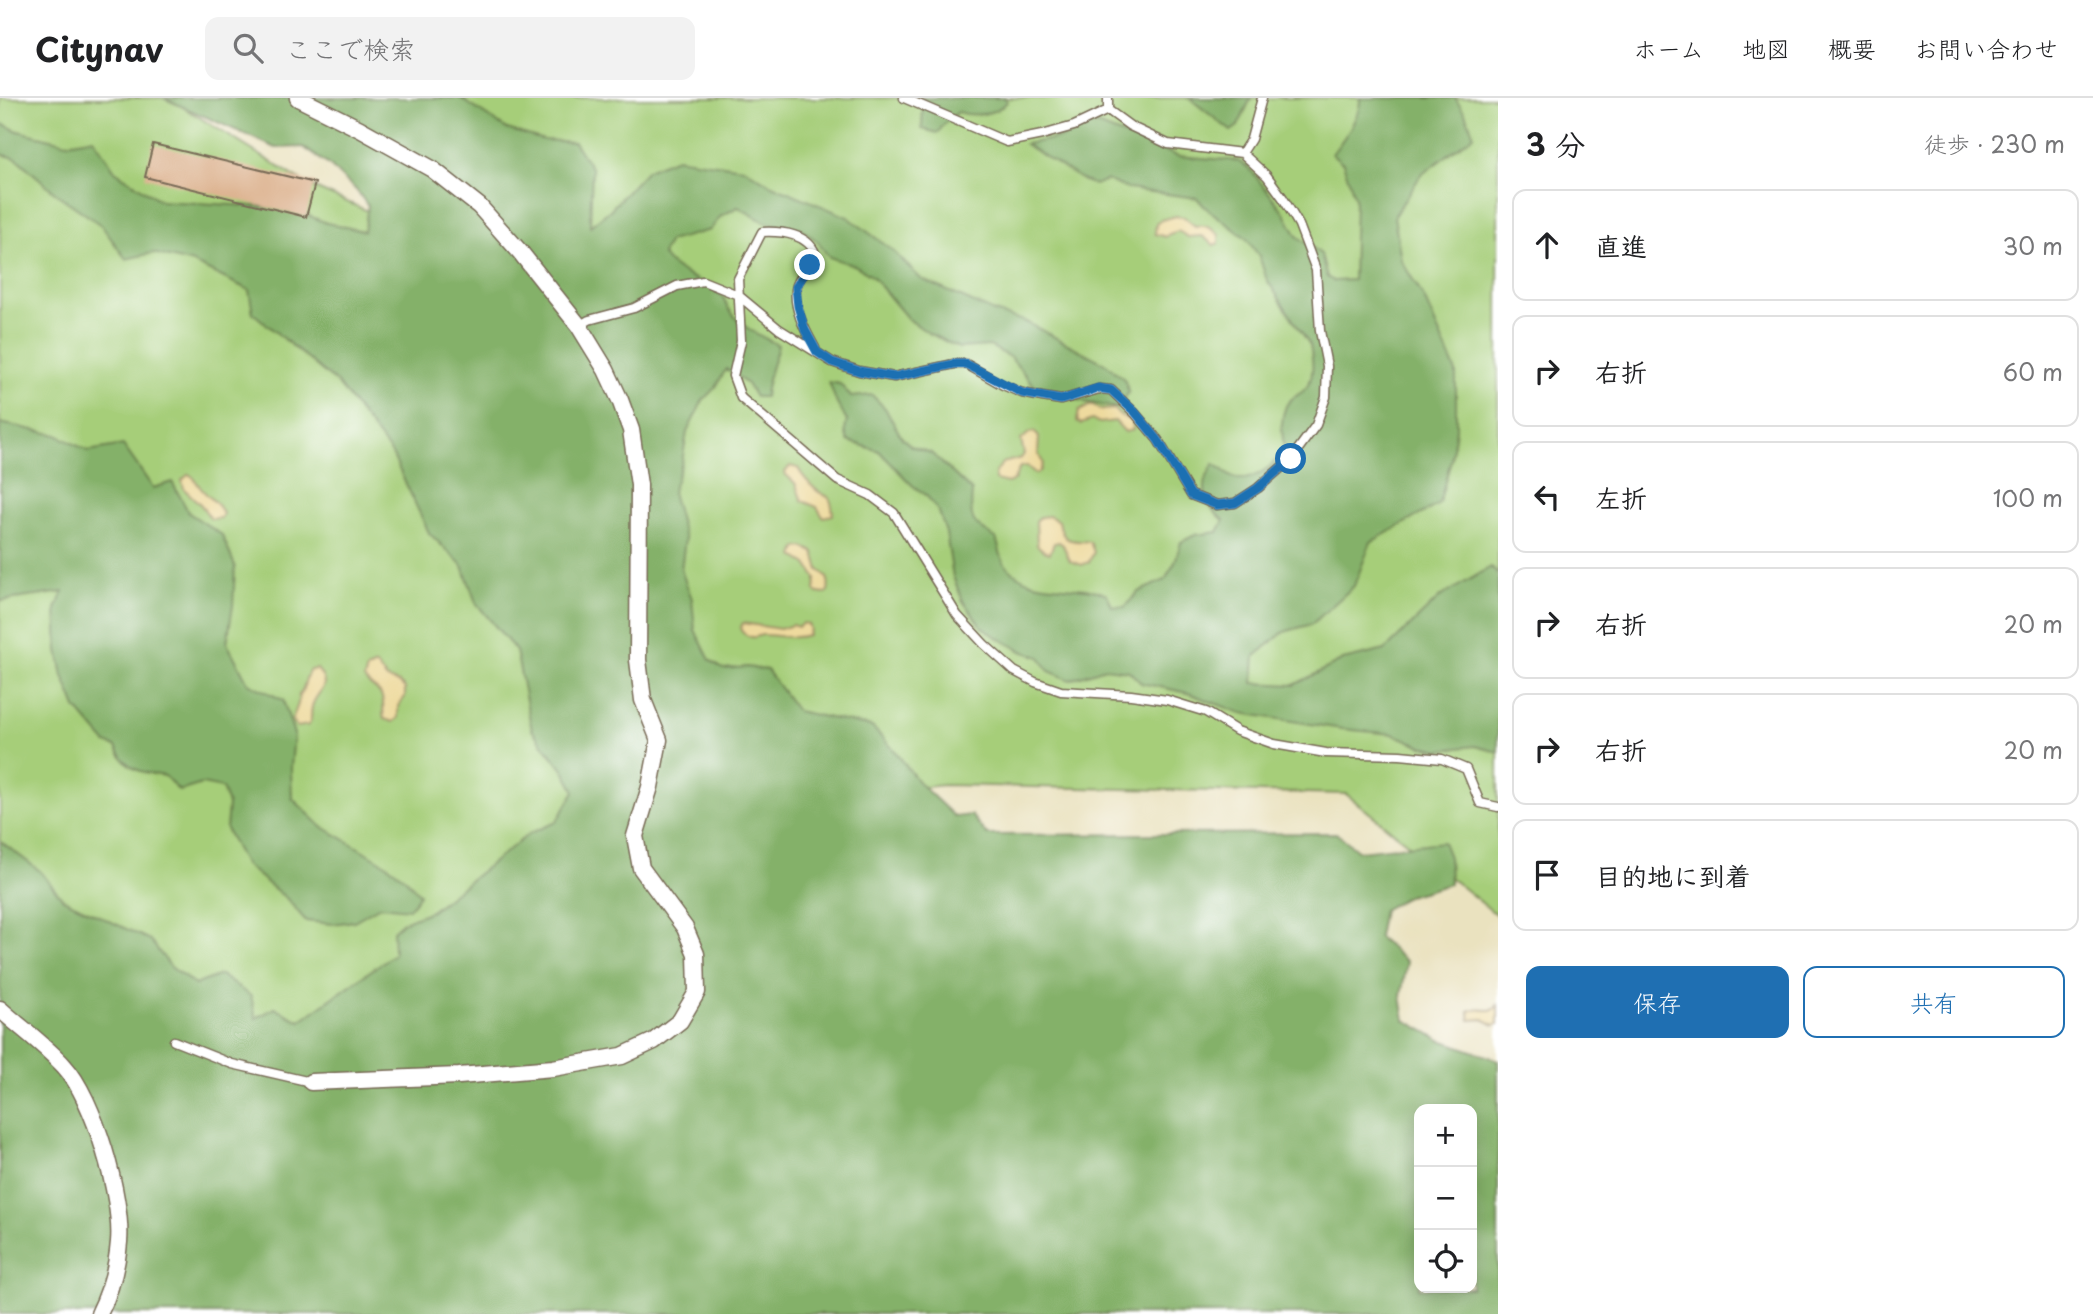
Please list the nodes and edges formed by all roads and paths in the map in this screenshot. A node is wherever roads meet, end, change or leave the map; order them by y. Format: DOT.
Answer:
graph roads {
  1 [pos="298,98"];
  2 [pos="904,98"];
  3 [pos="1108,98"];
  4 [pos="1262,98"];
  5 [pos="1108,110"];
  6 [pos="1242,153"];
  7 [pos="738,295"];
  8 [pos="579,326"];
  9 [pos="817,352"];
  10 [pos="1498,807"];
  11 [pos="0,1009"];
  12 [pos="174,1041"];
  13 [pos="311,1082"];
  14 [pos="99,1314"];
  1 -- 8 [label="street"];
  2 -- 5 [label="lane"];
  3 -- 5 [label="lane"];
  4 -- 6 [label="lane"];
  5 -- 6 [label="lane"];
  6 -- 9 [label="lane"];
  7 -- 8 [label="lane"];
  7 -- 9 [label="lane"];
  7 -- 9 [label="lane"];
  7 -- 10 [label="lane"];
  8 -- 13 [label="street"];
  11 -- 14 [label="street"];
  12 -- 13 [label="lane"];
}
